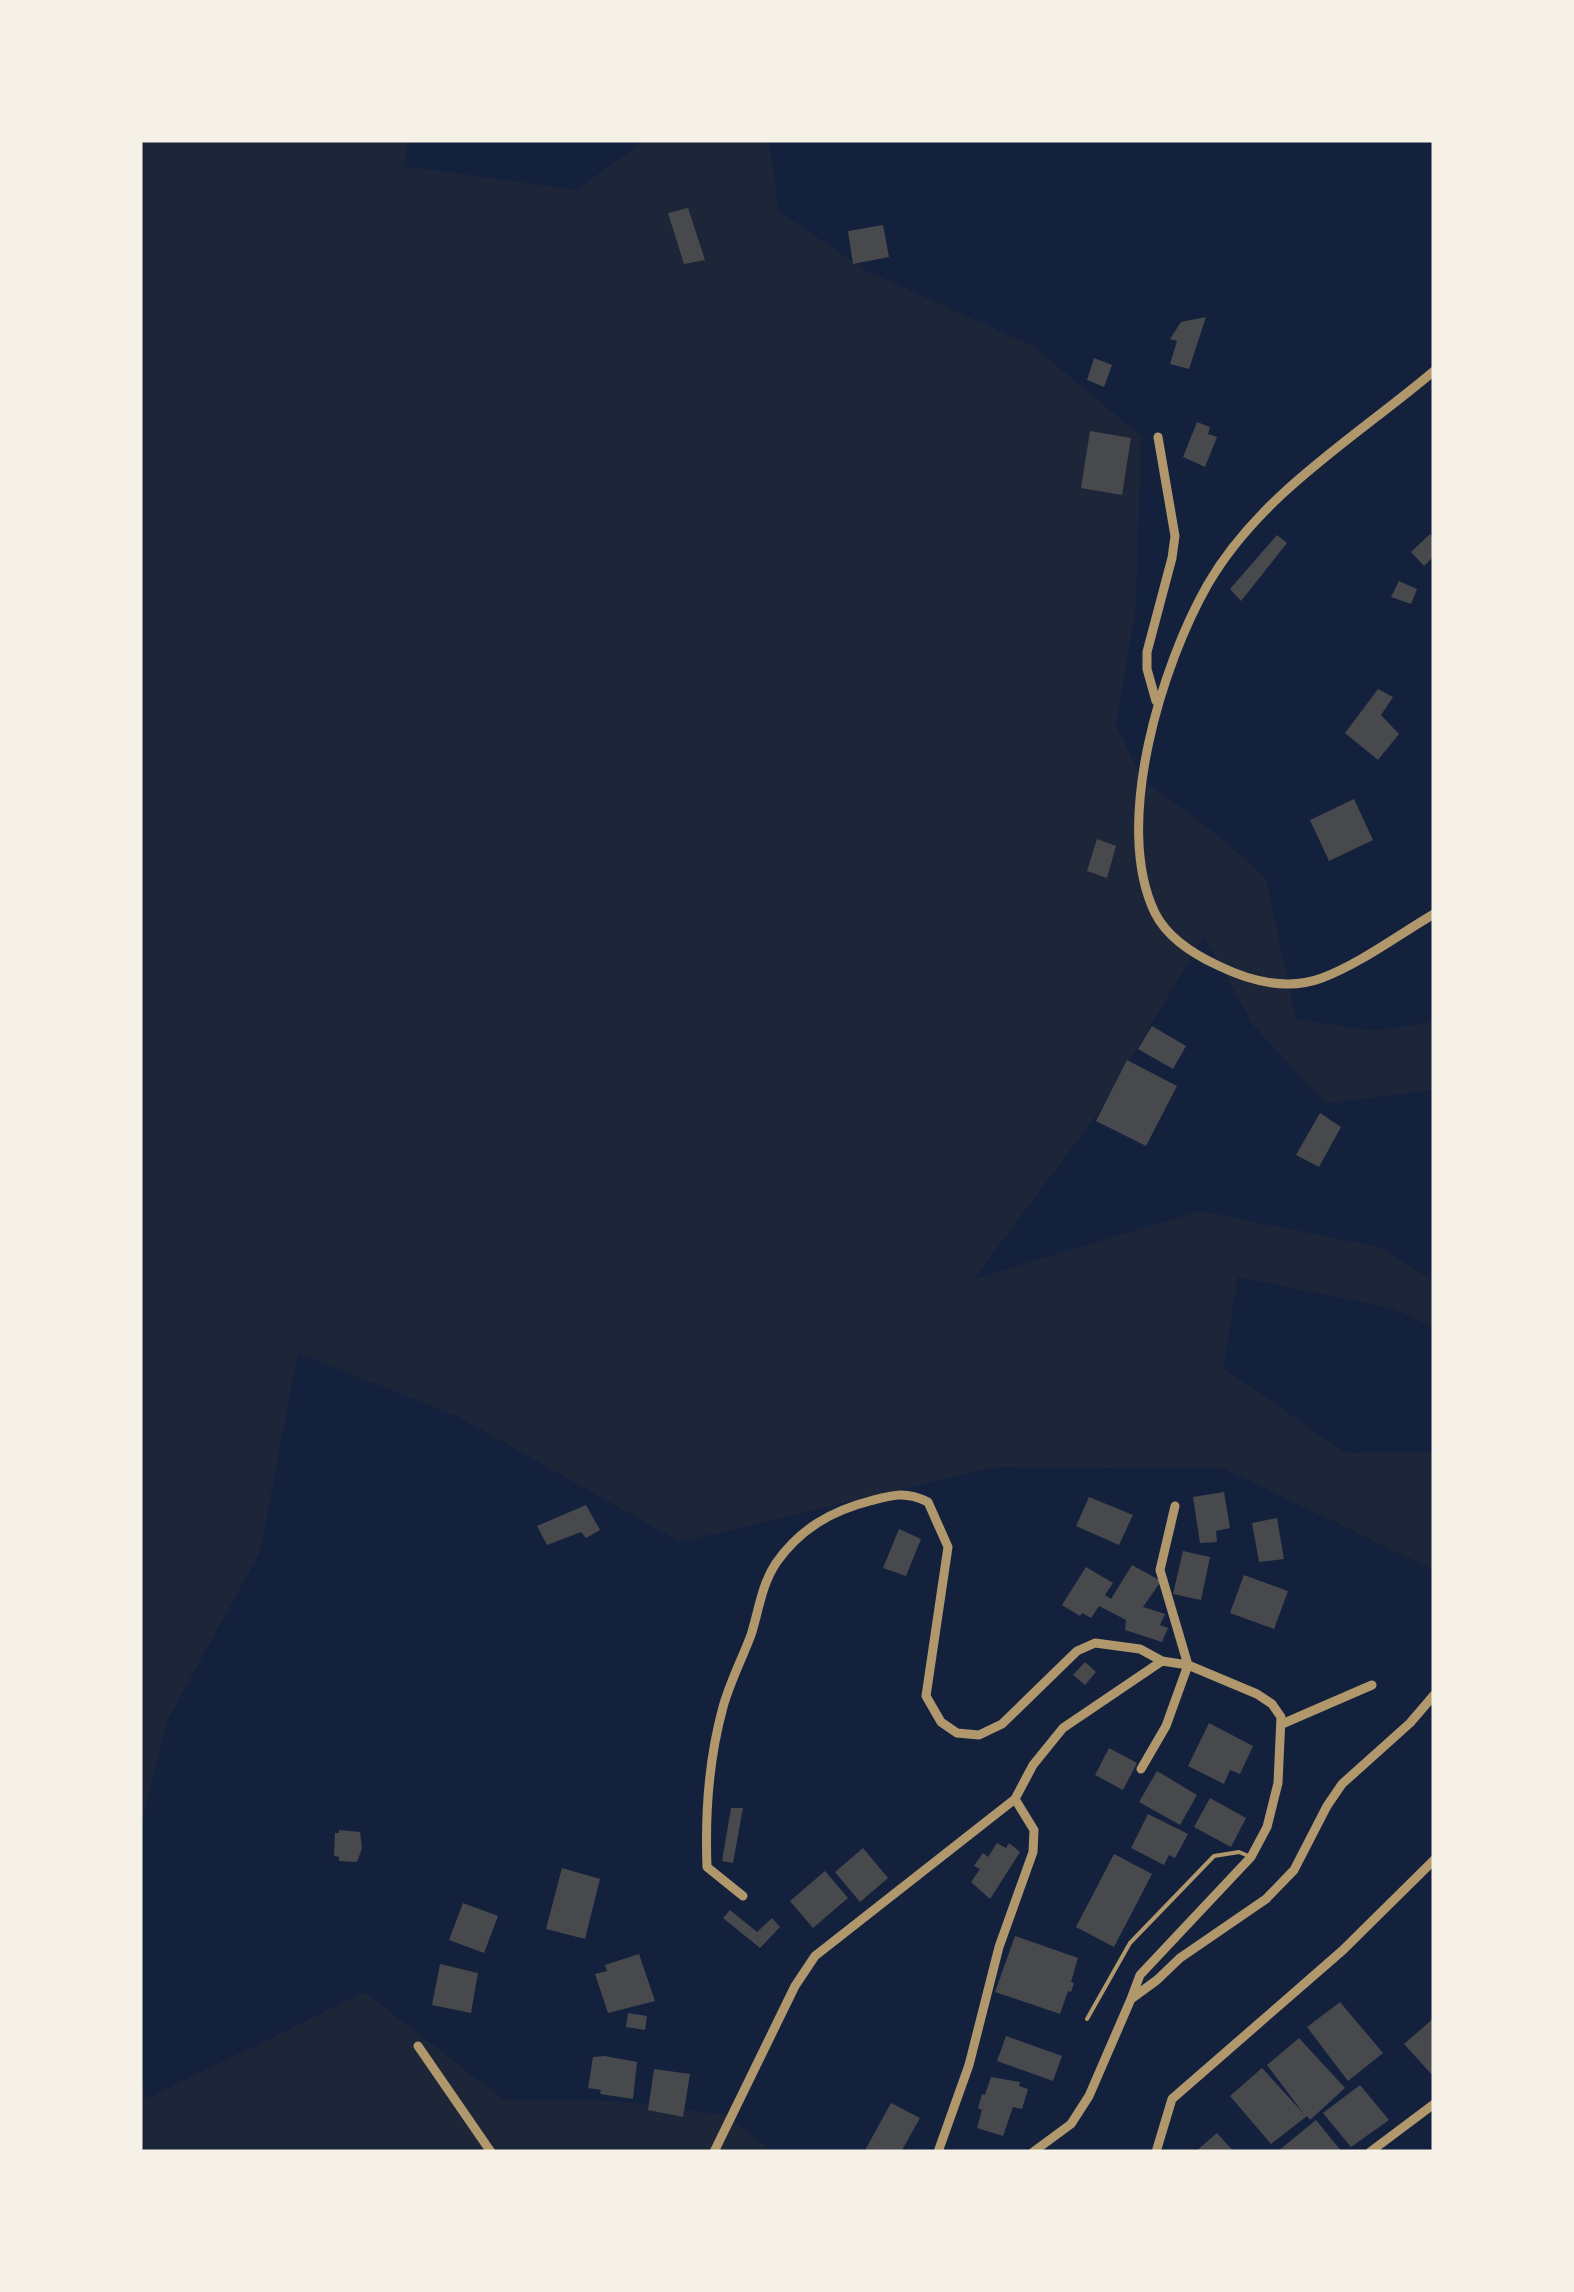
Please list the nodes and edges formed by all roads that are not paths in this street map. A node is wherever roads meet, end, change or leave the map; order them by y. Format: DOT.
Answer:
graph roads {
  1 [pos="1434,371"];
  2 [pos="1158,437"];
  3 [pos="1156,704"];
  4 [pos="1434,914"];
  5 [pos="1175,1506"];
  6 [pos="1162,1661"];
  7 [pos="1188,1665"];
  8 [pos="1372,1684"];
  9 [pos="1434,1695"];
  10 [pos="1282,1724"];
  11 [pos="1142,1769"];
  12 [pos="1015,1799"];
  13 [pos="1251,1857"];
  14 [pos="1434,1860"];
  15 [pos="743,1896"];
  16 [pos="1131,2000"];
  17 [pos="1087,2018"];
  18 [pos="418,2046"];
  19 [pos="1434,2104"];
  20 [pos="491,2152"];
  21 [pos="714,2152"];
  22 [pos="938,2152"];
  23 [pos="1033,2152"];
  24 [pos="1156,2152"];
  25 [pos="1370,2152"];
  1 -- 3 [label="street"];
  2 -- 3 [label="street"];
  3 -- 4 [label="street"];
  5 -- 7 [label="street"];
  6 -- 7 [label="street"];
  6 -- 12 [label="street"];
  6 -- 15 [label="street"];
  7 -- 10 [label="street"];
  7 -- 11 [label="street"];
  8 -- 10 [label="street"];
  9 -- 16 [label="street"];
  10 -- 13 [label="street"];
  12 -- 21 [label="street"];
  12 -- 22 [label="street"];
  13 -- 16 [label="street"];
  13 -- 17 [label="lane"];
  14 -- 24 [label="street"];
  16 -- 23 [label="street"];
  18 -- 20 [label="street"];
  19 -- 25 [label="street"];
}
